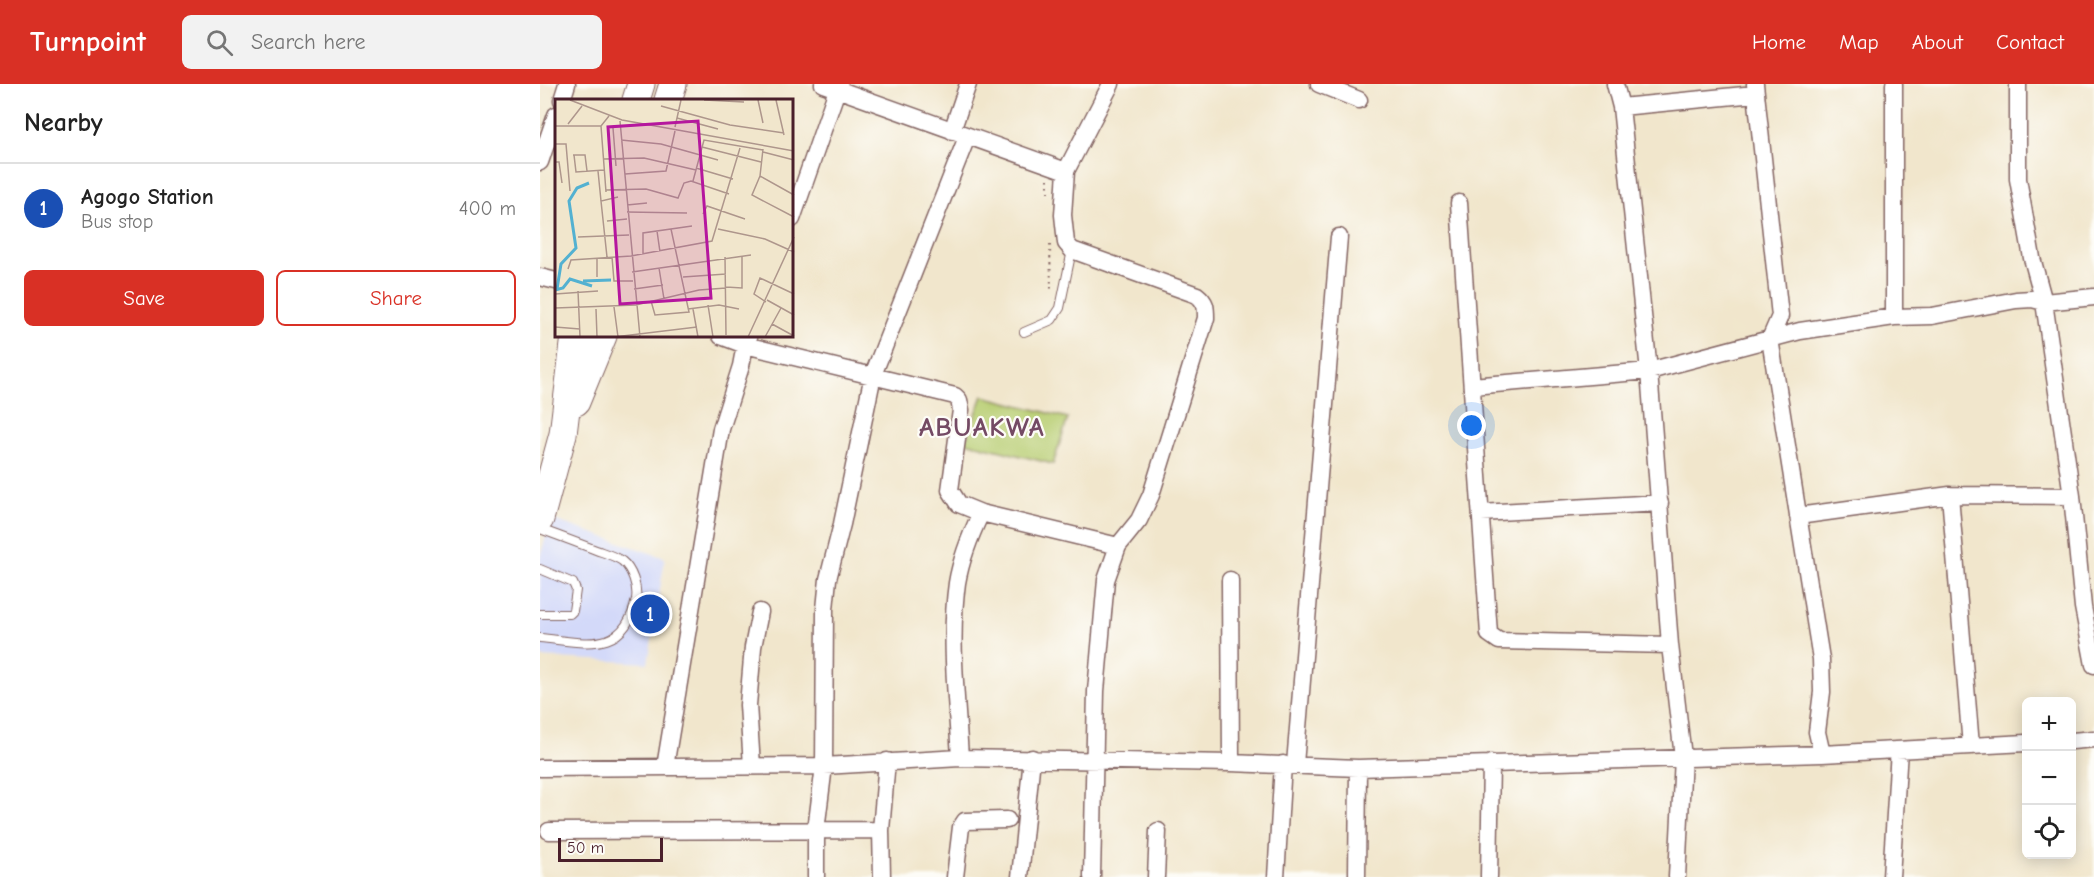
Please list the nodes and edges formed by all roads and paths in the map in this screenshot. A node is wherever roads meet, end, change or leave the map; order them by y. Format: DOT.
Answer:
graph roads {
  1 [pos="567,84"];
  2 [pos="641,84"];
  3 [pos="673,84"];
  4 [pos="968,84"];
  5 [pos="1112,84"];
  6 [pos="1319,84"];
  7 [pos="1615,84"];
  8 [pos="1894,84"];
  9 [pos="2018,84"];
  10 [pos="833,86"];
  11 [pos="1755,89"];
  12 [pos="562,99"];
  13 [pos="636,99"];
  14 [pos="668,99"];
  15 [pos="1359,100"];
  16 [pos="1621,107"];
  17 [pos="555,118"];
  18 [pos="959,134"];
  19 [pos="540,162"];
  20 [pos="1066,171"];
  21 [pos="1459,203"];
  22 [pos="794,213"];
  23 [pos="1339,237"];
  24 [pos="1072,250"];
  25 [pos="540,277"];
  26 [pos="555,281"];
  27 [pos="2094,297"];
  28 [pos="2044,302"];
  29 [pos="1894,317"];
  30 [pos="1024,332"];
  31 [pos="575,338"];
  32 [pos="602,338"];
  33 [pos="1770,339"];
  34 [pos="747,340"];
  35 [pos="1649,371"];
  36 [pos="873,375"];
  37 [pos="1472,386"];
  38 [pos="563,434"];
  39 [pos="1950,495"];
  40 [pos="2072,496"];
  41 [pos="1660,503"];
  42 [pos="981,513"];
  43 [pos="1481,513"];
  44 [pos="1798,516"];
  45 [pos="540,519"];
  46 [pos="540,529"];
  47 [pos="1118,546"];
  48 [pos="540,569"];
  49 [pos="1230,580"];
  50 [pos="2089,607"];
  51 [pos="760,612"];
  52 [pos="540,614"];
  53 [pos="540,638"];
  54 [pos="1670,645"];
  55 [pos="2094,665"];
  56 [pos="2094,739"];
  57 [pos="2076,741"];
  58 [pos="2022,743"];
  59 [pos="1971,746"];
  60 [pos="1899,750"];
  61 [pos="1822,754"];
  62 [pos="960,758"];
  63 [pos="1032,758"];
  64 [pos="1683,758"];
  65 [pos="1095,760"];
  66 [pos="887,761"];
  67 [pos="1231,763"];
  68 [pos="1491,763"];
  69 [pos="1289,764"];
  70 [pos="752,766"];
  71 [pos="824,766"];
  72 [pos="665,767"];
  73 [pos="540,768"];
  74 [pos="1358,768"];
  75 [pos="1007,820"];
  76 [pos="816,830"];
  77 [pos="881,830"];
  78 [pos="549,831"];
  79 [pos="1158,831"];
  80 [pos="816,877"];
  81 [pos="882,877"];
  82 [pos="955,877"];
  83 [pos="1020,877"];
  84 [pos="1092,877"];
  85 [pos="1156,877"];
  86 [pos="1276,877"];
  87 [pos="1357,877"];
  88 [pos="1489,877"];
  89 [pos="1677,877"];
  90 [pos="1891,877"];
  1 -- 12 [label="street"];
  2 -- 13 [label="main road"];
  3 -- 14 [label="main road"];
  4 -- 18 [label="street"];
  5 -- 20 [label="street"];
  6 -- 15 [label="street"];
  7 -- 16 [label="street"];
  8 -- 29 [label="street"];
  9 -- 28 [label="street"];
  10 -- 18 [label="street"];
  10 -- 22 [label="street"];
  11 -- 16 [label="street"];
  11 -- 33 [label="street"];
  16 -- 35 [label="street"];
  17 -- 19 [label="street"];
  18 -- 20 [label="street"];
  18 -- 36 [label="street"];
  20 -- 24 [label="street"];
  21 -- 37 [label="street"];
  23 -- 69 [label="street"];
  24 -- 30 [label="lane"];
  24 -- 47 [label="street"];
  25 -- 26 [label="street"];
  27 -- 28 [label="street"];
  28 -- 29 [label="street"];
  28 -- 40 [label="street"];
  29 -- 33 [label="street"];
  31 -- 38 [label="main road"];
  32 -- 38 [label="main road"];
  33 -- 35 [label="street"];
  33 -- 44 [label="street"];
  34 -- 36 [label="street"];
  34 -- 72 [label="street"];
  35 -- 37 [label="street"];
  35 -- 41 [label="street"];
  36 -- 42 [label="street"];
  36 -- 71 [label="street"];
  37 -- 43 [label="street"];
  38 -- 45 [label="main road"];
  39 -- 40 [label="street"];
  39 -- 44 [label="street"];
  39 -- 59 [label="street"];
  40 -- 50 [label="street"];
  41 -- 43 [label="street"];
  41 -- 54 [label="street"];
  42 -- 47 [label="street"];
  42 -- 62 [label="street"];
  43 -- 54 [label="street"];
  44 -- 61 [label="street"];
  46 -- 53 [label="lane"];
  47 -- 65 [label="street"];
  48 -- 52 [label="lane"];
  49 -- 67 [label="street"];
  50 -- 55 [label="street"];
  51 -- 70 [label="street"];
  54 -- 64 [label="street"];
  56 -- 57 [label="street"];
  58 -- 59 [label="street"];
  59 -- 60 [label="street"];
  60 -- 61 [label="street"];
  60 -- 90 [label="street"];
  61 -- 64 [label="street"];
  62 -- 63 [label="street"];
  62 -- 66 [label="street"];
  63 -- 65 [label="street"];
  63 -- 83 [label="street"];
  64 -- 68 [label="street"];
  64 -- 89 [label="street"];
  65 -- 67 [label="street"];
  65 -- 84 [label="street"];
  66 -- 71 [label="street"];
  66 -- 77 [label="street"];
  67 -- 69 [label="street"];
  68 -- 74 [label="street"];
  68 -- 88 [label="street"];
  69 -- 74 [label="street"];
  69 -- 86 [label="street"];
  70 -- 71 [label="street"];
  70 -- 72 [label="street"];
  71 -- 76 [label="street"];
  72 -- 73 [label="street"];
  74 -- 87 [label="street"];
  75 -- 82 [label="street"];
  76 -- 77 [label="street"];
  76 -- 78 [label="street"];
  76 -- 80 [label="street"];
  77 -- 81 [label="street"];
  79 -- 85 [label="street"];
}
